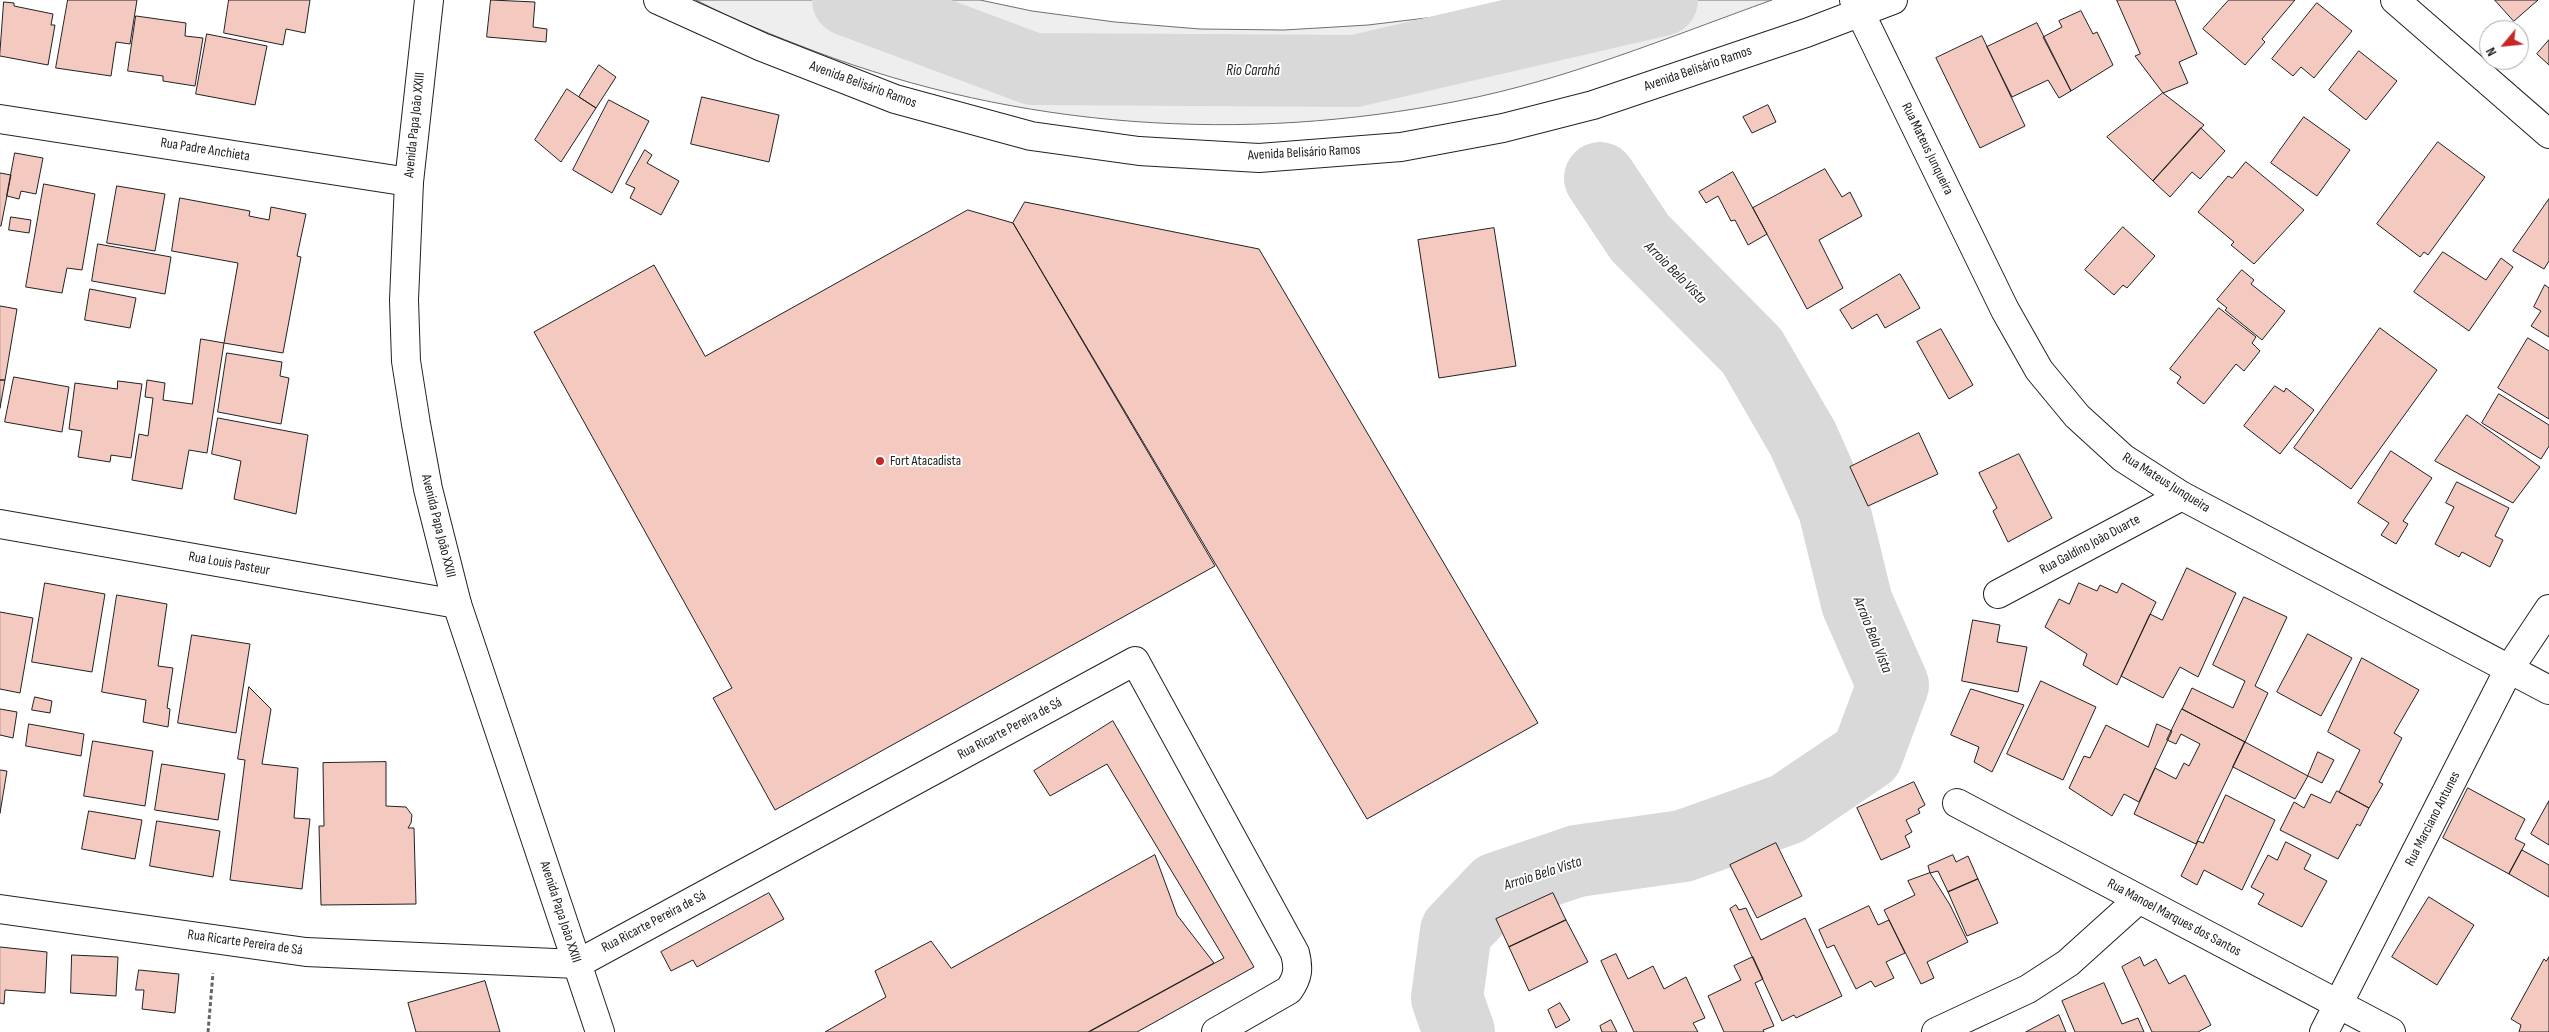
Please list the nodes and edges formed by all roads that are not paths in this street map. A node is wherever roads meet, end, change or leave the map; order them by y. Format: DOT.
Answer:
graph roads {
  1 [pos="428,0"];
  2 [pos="658,0"];
  3 [pos="1893,0"];
  4 [pos="2395,0"];
  5 [pos="1858,6"];
  6 [pos="0,119"];
  7 [pos="2549,134"];
  8 [pos="409,182"];
  9 [pos="2182,496"];
  10 [pos="0,524"];
  11 [pos="1998,594"];
  12 [pos="457,604"];
  13 [pos="2549,609"];
  14 [pos="2509,669"];
  15 [pos="2549,690"];
  16 [pos="1958,803"];
  17 [pos="2139,899"];
  18 [pos="0,909"];
  19 [pos="577,964"];
  20 [pos="2339,1005"];
  21 [pos="600,1032"];
  22 [pos="1216,1032"];
  23 [pos="1936,1032"];
  24 [pos="2324,1032"];
  25 [pos="2391,1032"];
  1 -- 8 [label="street, Avenida Papa João XXIII"];
  2 -- 5 [label="street, Avenida Belisário Ramos"];
  3 -- 5 [label="street, Avenida Belisário Ramos"];
  4 -- 7 [label="street"];
  5 -- 9 [label="street, Rua Mateus Junqueira"];
  6 -- 8 [label="street, Rua Padre Anchieta"];
  8 -- 12 [label="street, Avenida Papa João XXIII"];
  9 -- 11 [label="street, Rua Galdino João Duarte"];
  9 -- 14 [label="street, Rua Mateus Junqueira"];
  10 -- 12 [label="street, Rua Louis Pasteur"];
  12 -- 19 [label="street, Avenida Papa João XXIII"];
  13 -- 14 [label="street, Rua Marciano Antunes"];
  14 -- 15 [label="street, Rua Mateus Junqueira"];
  14 -- 20 [label="street, Rua Marciano Antunes"];
  16 -- 17 [label="street, Rua Manoel Marques dos Santos"];
  17 -- 20 [label="street, Rua Manoel Marques dos Santos"];
  17 -- 23 [label="street"];
  18 -- 19 [label="street, Rua Ricarte Pereira de Sá"];
  19 -- 21 [label="street, Avenida Papa João XXIII"];
  19 -- 22 [label="street, Rua Ricarte Pereira de Sá"];
  20 -- 24 [label="street, Rua Marciano Antunes"];
  20 -- 25 [label="street, Rua Manoel Marques dos Santos"];
}
